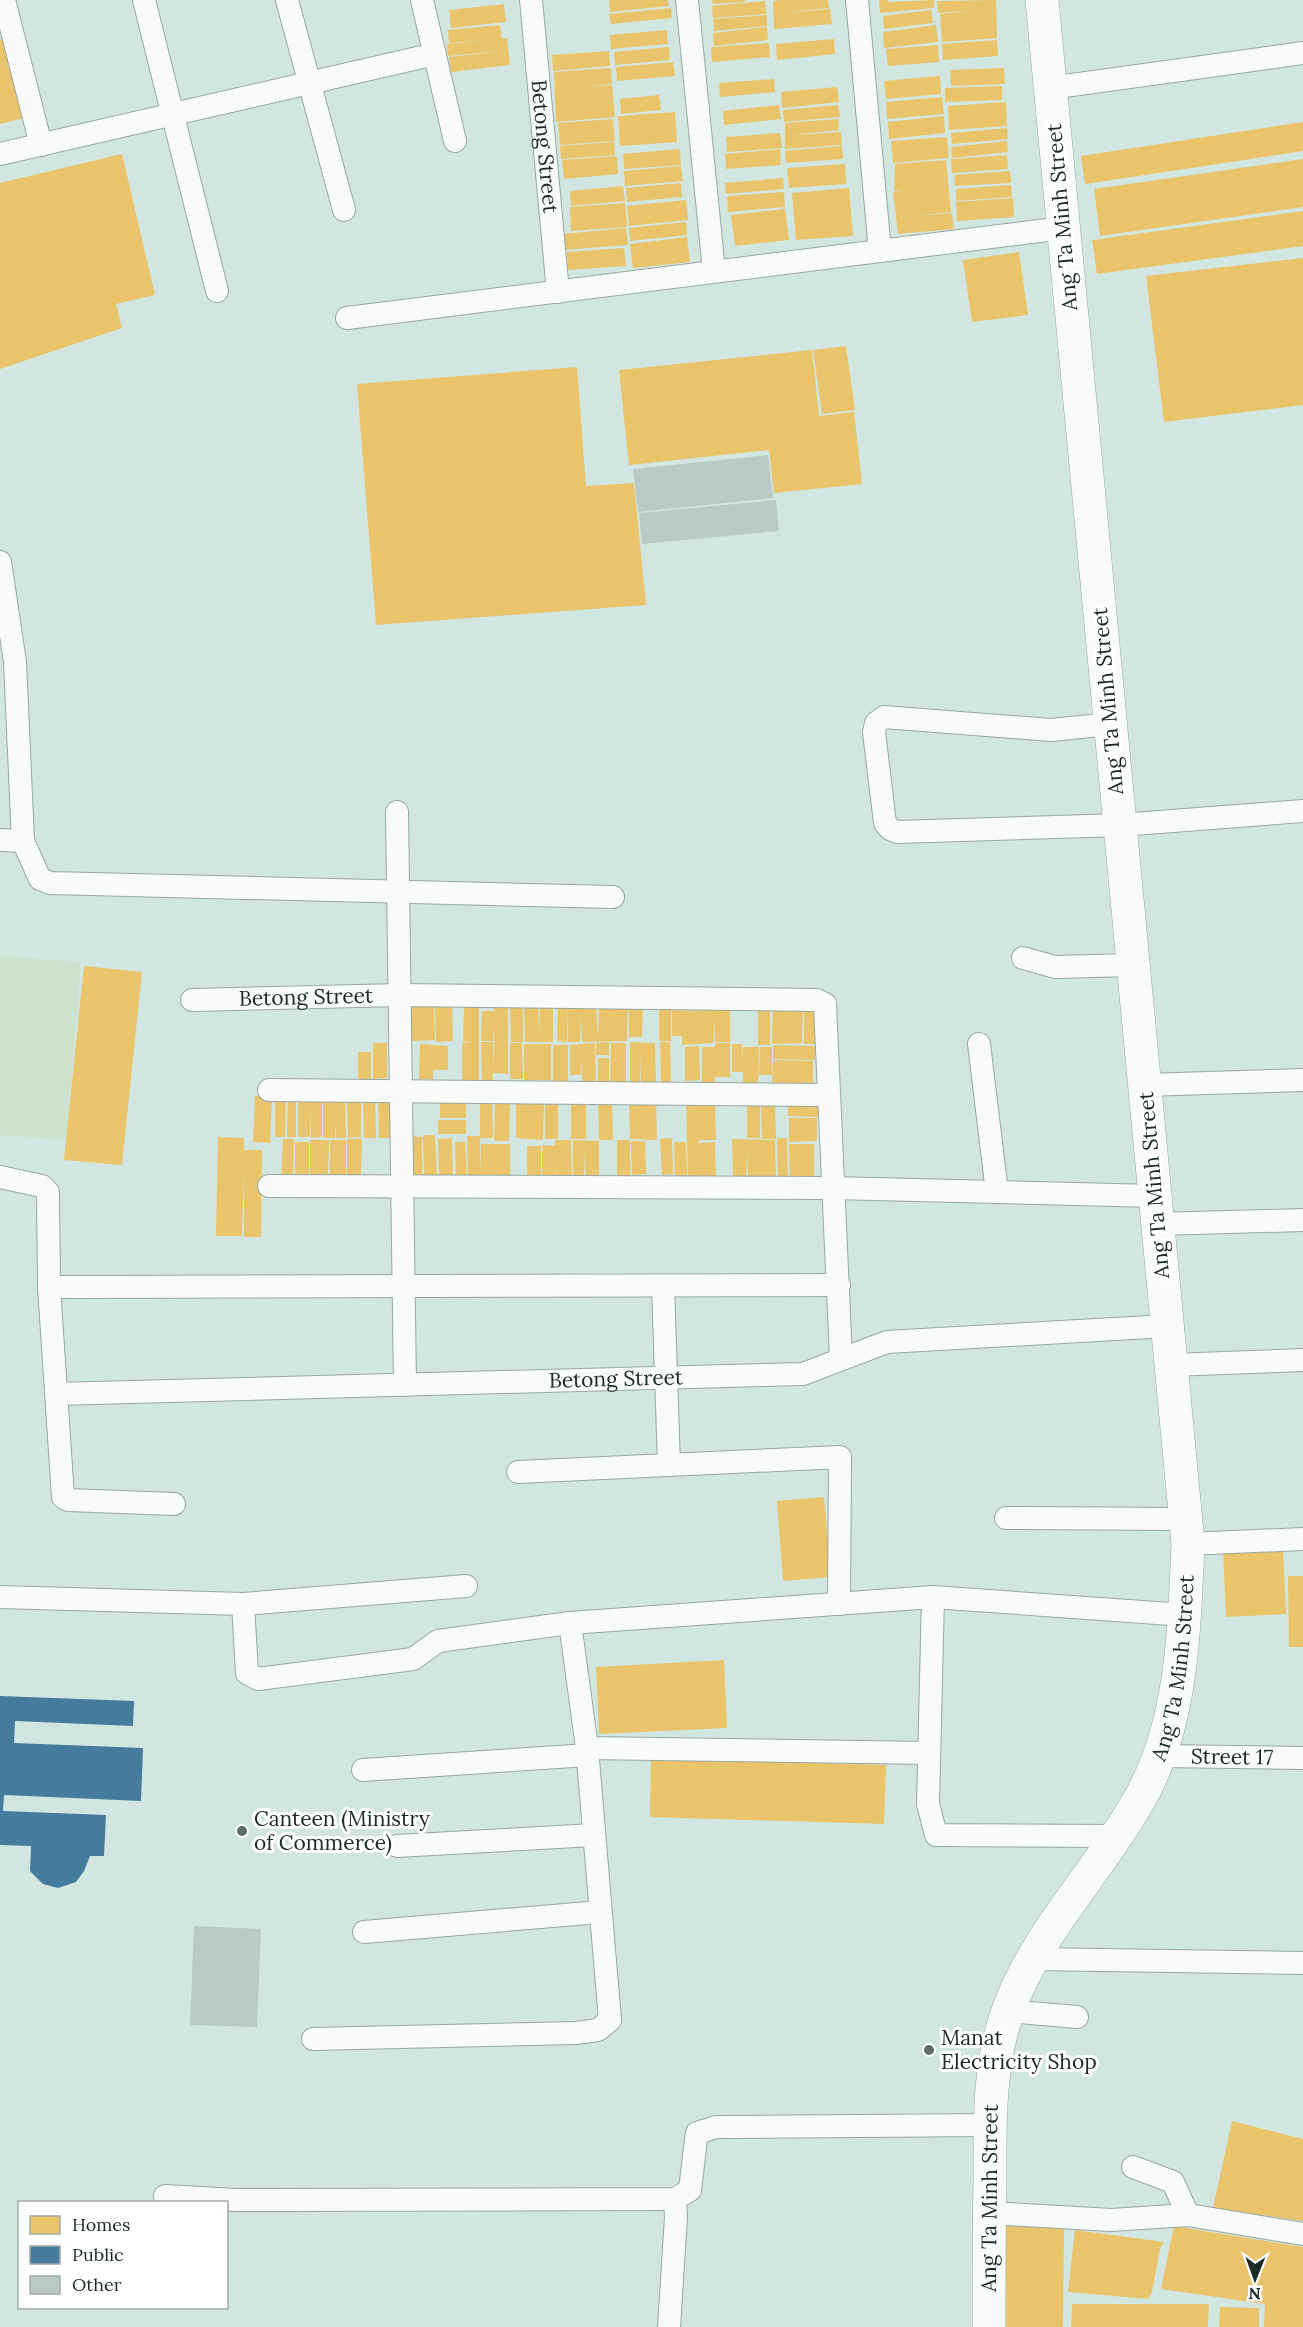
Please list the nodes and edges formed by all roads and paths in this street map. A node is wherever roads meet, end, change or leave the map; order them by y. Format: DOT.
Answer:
graph roads {
  1 [pos="4,0"];
  2 [pos="144,0"];
  3 [pos="287,0"];
  4 [pos="422,0"];
  5 [pos="531,0"];
  6 [pos="687,0"];
  7 [pos="857,0"];
  8 [pos="1042,0"];
  9 [pos="1303,53"];
  10 [pos="435,54"];
  11 [pos="310,83"];
  12 [pos="1050,88"];
  13 [pos="175,114"];
  14 [pos="455,141"];
  15 [pos="41,145"];
  16 [pos="0,154"];
  17 [pos="344,210"];
  18 [pos="1063,228"];
  19 [pos="880,251"];
  20 [pos="714,271"];
  21 [pos="217,291"];
  22 [pos="558,292"];
  23 [pos="347,318"];
  24 [pos="0,562"];
  25 [pos="1110,724"];
  26 [pos="397,812"];
  27 [pos="1303,812"];
  28 [pos="1120,825"];
  29 [pos="0,840"];
  30 [pos="23,841"];
  31 [pos="398,891"];
  32 [pos="613,897"];
  33 [pos="1023,958"];
  34 [pos="1133,964"];
  35 [pos="400,995"];
  36 [pos="192,1000"];
  37 [pos="979,1044"];
  38 [pos="1303,1080"];
  39 [pos="1145,1085"];
  40 [pos="269,1090"];
  41 [pos="401,1092"];
  42 [pos="828,1095"];
  43 [pos="0,1177"];
  44 [pos="269,1186"];
  45 [pos="402,1188"];
  46 [pos="832,1188"];
  47 [pos="997,1192"];
  48 [pos="1156,1210"];
  49 [pos="1303,1220"];
  50 [pos="839,1285"];
  51 [pos="663,1286"];
  52 [pos="49,1287"];
  53 [pos="403,1287"];
  54 [pos="1167,1326"];
  55 [pos="841,1359"];
  56 [pos="1303,1360"];
  57 [pos="1171,1365"];
  58 [pos="667,1377"];
  59 [pos="405,1385"];
  60 [pos="56,1394"];
  61 [pos="669,1465"];
  62 [pos="518,1472"];
  63 [pos="174,1504"];
  64 [pos="1006,1518"];
  65 [pos="1187,1531"];
  66 [pos="1303,1539"];
  67 [pos="465,1586"];
  68 [pos="0,1597"];
  69 [pos="933,1597"];
  70 [pos="243,1604"];
  71 [pos="839,1604"];
  72 [pos="1185,1615"];
  73 [pos="570,1623"];
  74 [pos="587,1751"];
  75 [pos="929,1754"];
  76 [pos="1160,1756"];
  77 [pos="1303,1758"];
  78 [pos="363,1770"];
  79 [pos="594,1835"];
  80 [pos="1118,1836"];
  81 [pos="397,1845"];
  82 [pos="600,1912"];
  83 [pos="364,1932"];
  84 [pos="1033,1959"];
  85 [pos="1303,1963"];
  86 [pos="1008,2011"];
  87 [pos="1077,2018"];
  88 [pos="313,2040"];
  89 [pos="990,2125"];
  90 [pos="1133,2168"];
  91 [pos="165,2196"];
  92 [pos="675,2199"];
  93 [pos="990,2213"];
  94 [pos="1188,2215"];
  95 [pos="1303,2234"];
  96 [pos="669,2327"];
  97 [pos="989,2327"];
  1 -- 15 [label="street"];
  2 -- 13 [label="street"];
  3 -- 11 [label="street"];
  4 -- 10 [label="street"];
  5 -- 22 [label="street, Betong Street"];
  6 -- 20 [label="street"];
  7 -- 19 [label="street"];
  8 -- 12 [label="street, Ang Ta Minh Street"];
  9 -- 12 [label="street"];
  10 -- 11 [label="street"];
  10 -- 14 [label="street"];
  11 -- 13 [label="street"];
  11 -- 17 [label="street"];
  12 -- 18 [label="street, Ang Ta Minh Street"];
  13 -- 15 [label="street"];
  13 -- 21 [label="street"];
  15 -- 16 [label="street"];
  18 -- 19 [label="street"];
  18 -- 25 [label="street, Ang Ta Minh Street"];
  19 -- 20 [label="street"];
  20 -- 22 [label="street"];
  22 -- 23 [label="street"];
  24 -- 30 [label="street"];
  25 -- 28 [label="street, Ang Ta Minh Street"];
  25 -- 28 [label="street"];
  26 -- 31 [label="street"];
  27 -- 28 [label="street"];
  28 -- 34 [label="street, Ang Ta Minh Street"];
  29 -- 30 [label="street"];
  30 -- 31 [label="street"];
  31 -- 32 [label="street"];
  31 -- 35 [label="street"];
  33 -- 34 [label="street"];
  34 -- 39 [label="street, Ang Ta Minh Street"];
  35 -- 36 [label="street, Betong Street"];
  35 -- 41 [label="street"];
  35 -- 42 [label="street, Betong Street"];
  37 -- 47 [label="street"];
  38 -- 39 [label="street"];
  39 -- 48 [label="street, Ang Ta Minh Street"];
  40 -- 41 [label="street"];
  41 -- 42 [label="street"];
  41 -- 45 [label="street"];
  42 -- 46 [label="street"];
  43 -- 52 [label="street"];
  44 -- 45 [label="street"];
  45 -- 46 [label="street"];
  45 -- 53 [label="street"];
  46 -- 47 [label="street"];
  46 -- 50 [label="street"];
  47 -- 48 [label="street"];
  48 -- 49 [label="street"];
  48 -- 54 [label="street, Ang Ta Minh Street"];
  50 -- 51 [label="street"];
  50 -- 55 [label="street"];
  51 -- 53 [label="street"];
  51 -- 58 [label="street"];
  52 -- 53 [label="street"];
  52 -- 60 [label="street"];
  53 -- 59 [label="street"];
  54 -- 55 [label="street, Betong Street"];
  54 -- 57 [label="street, Ang Ta Minh Street"];
  55 -- 58 [label="street, Betong Street"];
  56 -- 57 [label="street"];
  57 -- 65 [label="street, Ang Ta Minh Street"];
  58 -- 59 [label="street, Betong Street"];
  58 -- 61 [label="street"];
  59 -- 60 [label="street, Betong Street"];
  60 -- 63 [label="street"];
  61 -- 62 [label="street"];
  61 -- 71 [label="street"];
  64 -- 65 [label="street"];
  65 -- 66 [label="street"];
  65 -- 72 [label="street, Ang Ta Minh Street"];
  67 -- 70 [label="street"];
  68 -- 70 [label="street"];
  69 -- 71 [label="street"];
  69 -- 72 [label="street"];
  69 -- 75 [label="street"];
  70 -- 73 [label="street"];
  71 -- 73 [label="street"];
  72 -- 76 [label="street, Ang Ta Minh Street"];
  73 -- 74 [label="street"];
  74 -- 75 [label="street"];
  74 -- 78 [label="street"];
  74 -- 79 [label="street"];
  75 -- 80 [label="street"];
  76 -- 77 [label="street, Street 17"];
  76 -- 80 [label="street, Ang Ta Minh Street"];
  79 -- 81 [label="street"];
  79 -- 82 [label="street"];
  80 -- 84 [label="street, Ang Ta Minh Street"];
  82 -- 83 [label="street"];
  82 -- 88 [label="street"];
  84 -- 85 [label="street"];
  84 -- 86 [label="street, Ang Ta Minh Street"];
  86 -- 87 [label="street"];
  86 -- 89 [label="street, Ang Ta Minh Street"];
  89 -- 92 [label="street"];
  89 -- 93 [label="street, Ang Ta Minh Street"];
  90 -- 94 [label="street"];
  91 -- 92 [label="street"];
  92 -- 96 [label="street"];
  93 -- 94 [label="street"];
  93 -- 97 [label="street, Ang Ta Minh Street"];
  94 -- 95 [label="street"];
}
